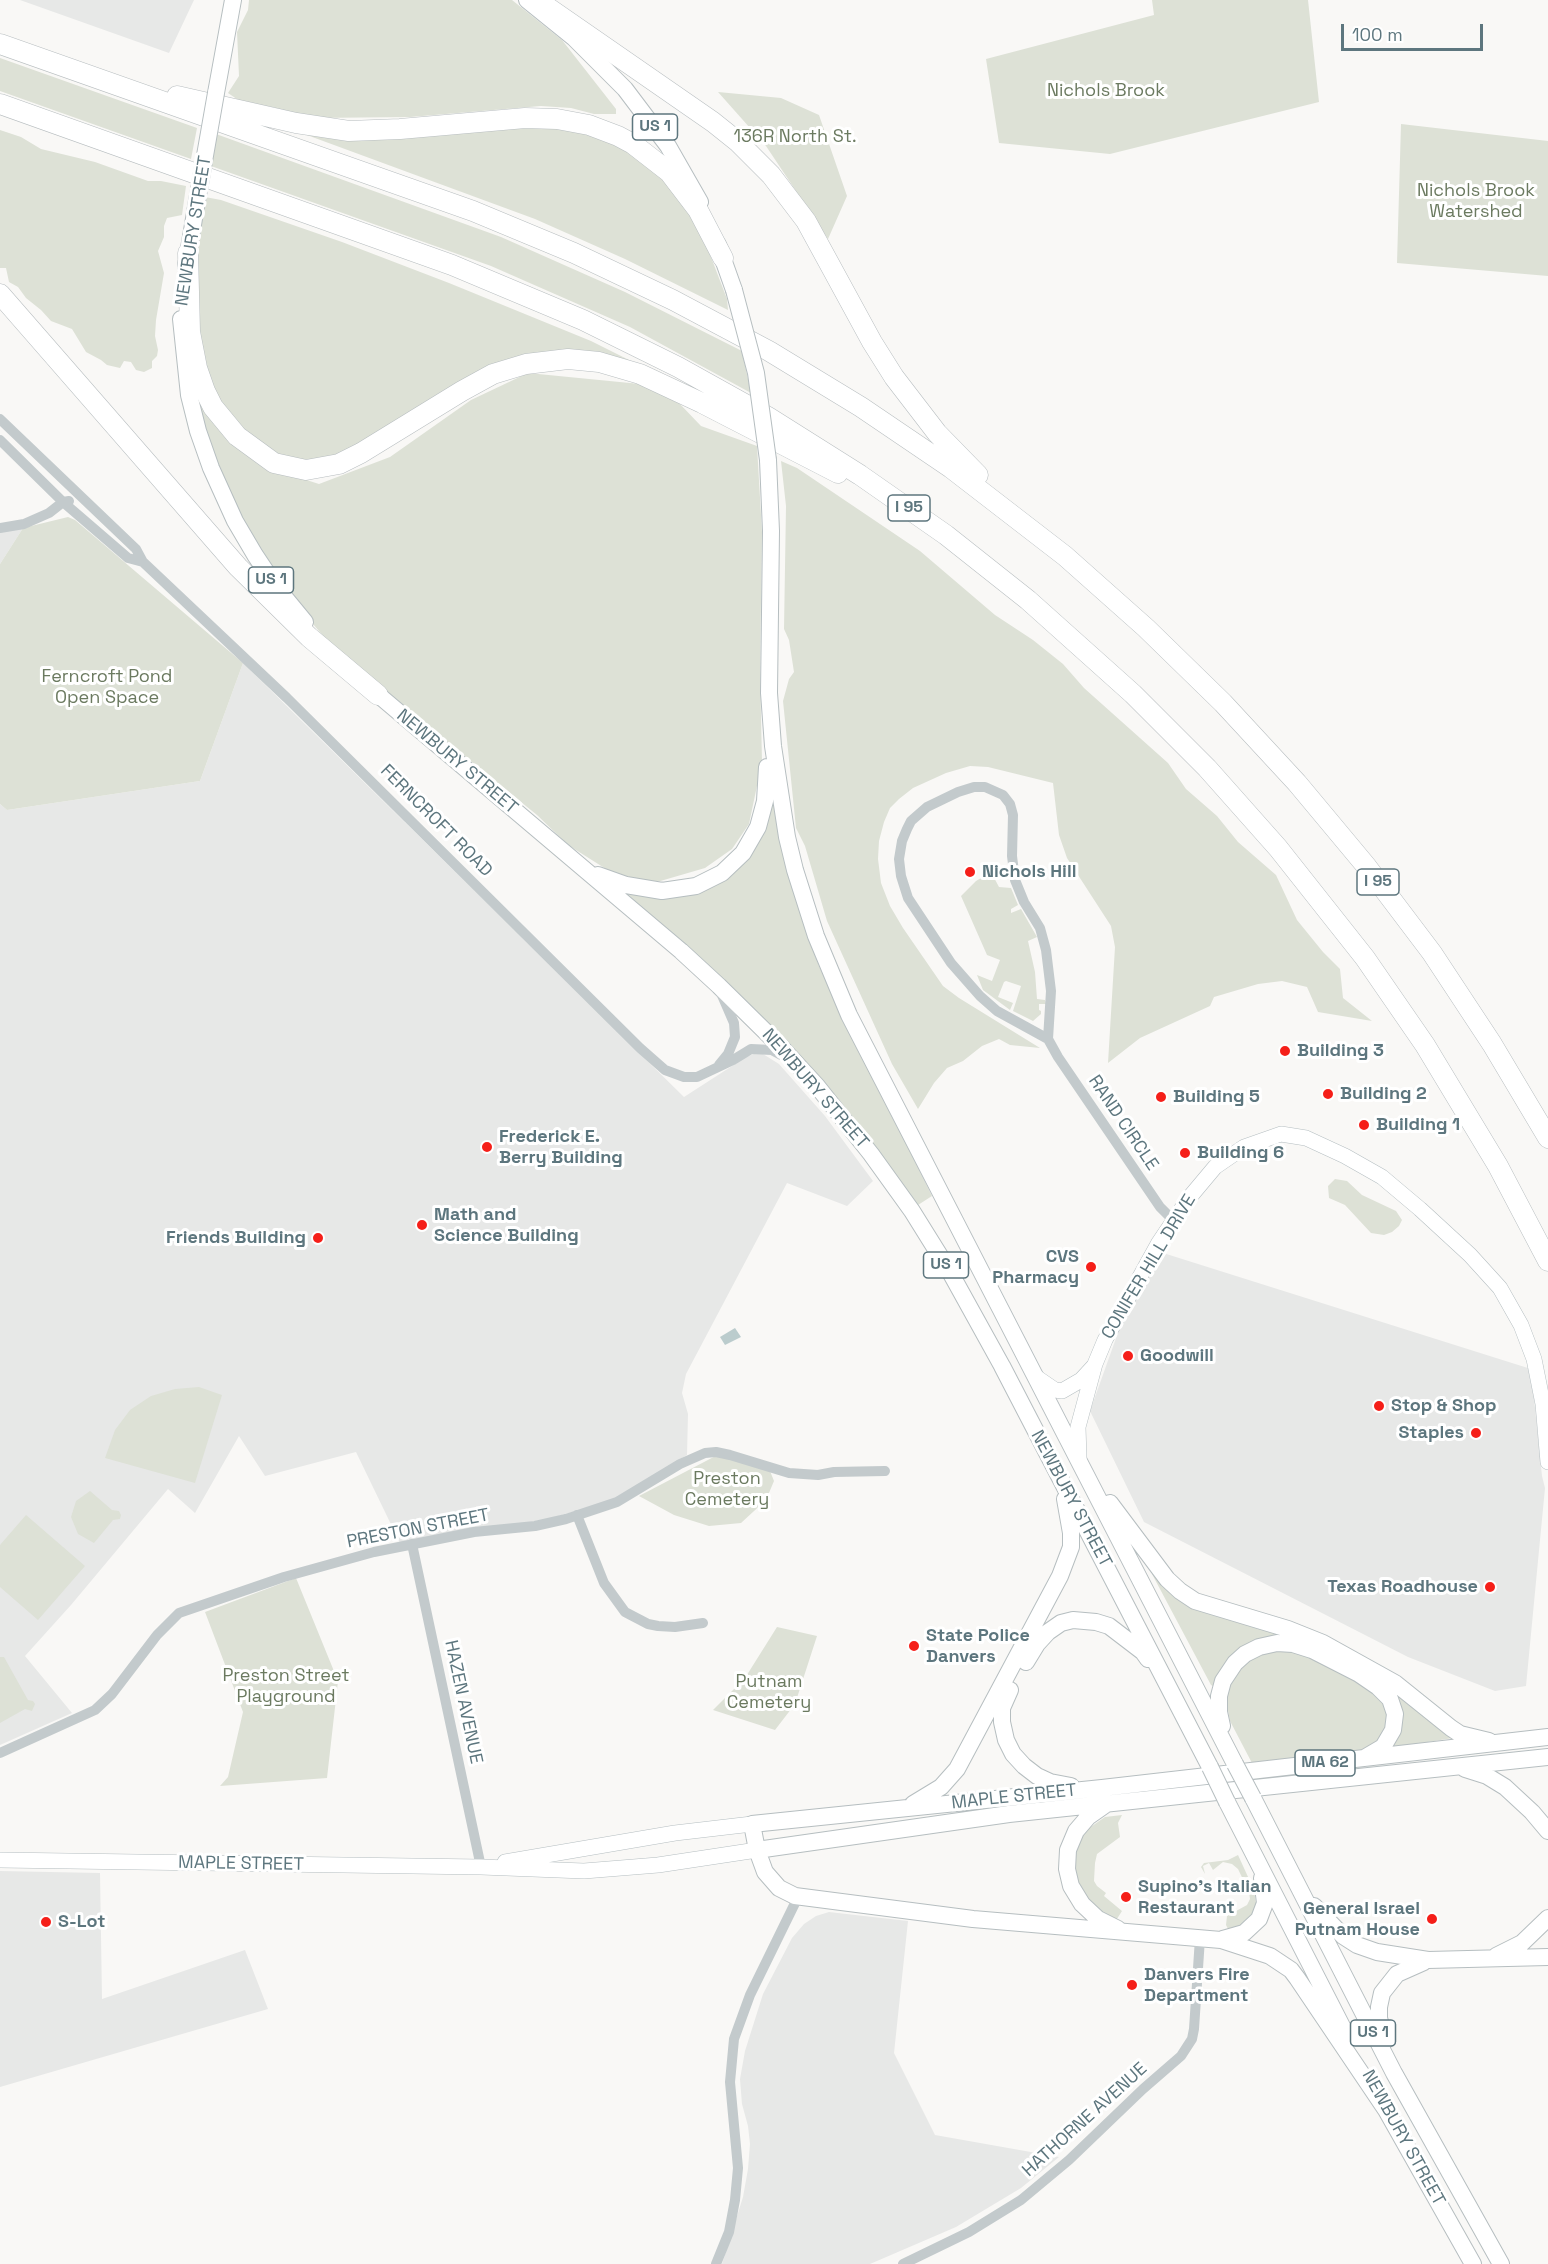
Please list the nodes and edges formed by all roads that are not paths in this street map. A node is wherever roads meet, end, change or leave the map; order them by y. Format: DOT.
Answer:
graph roads {
  1 [pos="527,0"];
  2 [pos="537,0"];
  3 [pos="233,1"];
  4 [pos="0,44"];
  5 [pos="106,81"];
  6 [pos="0,104"];
  7 [pos="188,253"];
  8 [pos="723,258"];
  9 [pos="0,294"];
  10 [pos="0,419"];
  11 [pos="0,441"];
  12 [pos="63,501"];
  13 [pos="84,501"];
  14 [pos="918,514"];
  15 [pos="0,528"];
  16 [pos="143,562"];
  17 [pos="1093,580"];
  18 [pos="769,693"];
  19 [pos="378,695"];
  20 [pos="562,851"];
  21 [pos="719,986"];
  22 [pos="1048,1039"];
  23 [pos="798,1065"];
  24 [pos="714,1070"];
  25 [pos="1548,1138"];
  26 [pos="1175,1222"];
  27 [pos="1548,1261"];
  28 [pos="1095,1364"];
  29 [pos="1036,1377"];
  30 [pos="1548,1462"];
  31 [pos="1080,1464"];
  32 [pos="885,1471"];
  33 [pos="1060,1478"];
  34 [pos="577,1515"];
  35 [pos="412,1544"];
  36 [pos="703,1623"];
  37 [pos="1168,1688"];
  38 [pos="1548,1737"];
  39 [pos="1224,1742"];
  40 [pos="1514,1742"];
  41 [pos="0,1753"];
  42 [pos="1548,1757"];
  43 [pos="1358,1760"];
  44 [pos="1450,1768"];
  45 [pos="1105,1795"];
  46 [pos="896,1810"];
  47 [pos="752,1824"];
  48 [pos="1548,1831"];
  49 [pos="757,1850"];
  50 [pos="1255,1857"];
  51 [pos="0,1860"];
  52 [pos="481,1867"];
  53 [pos="1297,1884"];
  54 [pos="798,1897"];
  55 [pos="1548,1918"];
  56 [pos="1130,1933"];
  57 [pos="1200,1938"];
  58 [pos="1221,1940"];
  59 [pos="1548,1957"];
  60 [pos="1488,1958"];
  61 [pos="1428,1960"];
  62 [pos="1394,2073"];
  63 [pos="1386,2110"];
  64 [pos="716,2264"];
  65 [pos="903,2264"];
  66 [pos="1473,2264"];
  67 [pos="1501,2264"];
  1 -- 8 [label="main road, NEWBURY STREET / US 1"];
  2 -- 17 [label="highway"];
  3 -- 7 [label="main road, NEWBURY STREET / US 1, bridge"];
  4 -- 5 [label="highway, I 95"];
  5 -- 8 [label="highway"];
  5 -- 17 [label="highway, I 95"];
  6 -- 14 [label="highway, I 95"];
  7 -- 14 [label="highway"];
  7 -- 19 [label="main road, NEWBURY STREET / US 1"];
  8 -- 18 [label="main road, NEWBURY STREET / US 1, bridge"];
  9 -- 19 [label="highway"];
  10 -- 13 [label="street, FERNCROFT ROAD"];
  11 -- 12 [label="street, FERNCROFT ROAD"];
  12 -- 13 [label="street"];
  12 -- 15 [label="street"];
  12 -- 16 [label="street, FERNCROFT ROAD"];
  13 -- 16 [label="street, FERNCROFT ROAD"];
  14 -- 27 [label="highway, I 95"];
  16 -- 24 [label="street, FERNCROFT ROAD"];
  17 -- 25 [label="highway, I 95"];
  18 -- 20 [label="main road"];
  18 -- 29 [label="main road, NEWBURY STREET / US 1"];
  19 -- 20 [label="main road, NEWBURY STREET / US 1"];
  20 -- 21 [label="main road, NEWBURY STREET / US 1"];
  21 -- 23 [label="main road, NEWBURY STREET / US 1"];
  21 -- 24 [label="street"];
  22 -- 22 [label="street"];
  22 -- 26 [label="street, RAND CIRCLE"];
  23 -- 24 [label="street, FERNCROFT ROAD"];
  23 -- 33 [label="main road, NEWBURY STREET / US 1"];
  26 -- 28 [label="main road, CONIFER HILL DRIVE"];
  26 -- 30 [label="main road, CONIFER HILL DRIVE"];
  28 -- 29 [label="main road, CONIFER HILL DRIVE"];
  28 -- 31 [label="main road, CONIFER HILL DRIVE"];
  29 -- 31 [label="main road, NEWBURY STREET / US 1"];
  31 -- 39 [label="main road, NEWBURY STREET / US 1"];
  31 -- 40 [label="main road"];
  32 -- 34 [label="street, PRESTON STREET"];
  33 -- 37 [label="main road, NEWBURY STREET / US 1"];
  33 -- 46 [label="main road"];
  34 -- 35 [label="street, PRESTON STREET"];
  34 -- 36 [label="street"];
  35 -- 41 [label="street, PRESTON STREET"];
  35 -- 52 [label="street, HAZEN AVENUE"];
  37 -- 45 [label="main road"];
  37 -- 50 [label="main road, NEWBURY STREET / US 1, bridge"];
  38 -- 40 [label="main road, MAPLE STREET / MA 62"];
  39 -- 43 [label="main road"];
  39 -- 53 [label="main road, NEWBURY STREET / US 1, bridge"];
  40 -- 43 [label="main road, MAPLE STREET / MA 62"];
  42 -- 44 [label="main road, MAPLE STREET / MA 62"];
  43 -- 45 [label="main road, MAPLE STREET / MA 62"];
  44 -- 45 [label="main road, MAPLE STREET / MA 62"];
  44 -- 48 [label="main road"];
  45 -- 46 [label="main road, MAPLE STREET / MA 62"];
  45 -- 49 [label="main road, MAPLE STREET / MA 62"];
  45 -- 56 [label="main road"];
  46 -- 47 [label="main road, MAPLE STREET / MA 62"];
  47 -- 49 [label="main road"];
  47 -- 52 [label="main road, MAPLE STREET / MA 62"];
  49 -- 52 [label="main road, MAPLE STREET / MA 62"];
  49 -- 54 [label="main road"];
  50 -- 58 [label="main road"];
  50 -- 63 [label="main road, NEWBURY STREET / US 1"];
  51 -- 52 [label="main road, MAPLE STREET / MA 62"];
  53 -- 61 [label="main road"];
  53 -- 62 [label="main road, NEWBURY STREET / US 1"];
  54 -- 56 [label="main road"];
  54 -- 64 [label="street"];
  55 -- 60 [label="main road"];
  56 -- 57 [label="main road"];
  57 -- 58 [label="main road"];
  57 -- 65 [label="street, HATHORNE AVENUE"];
  58 -- 63 [label="main road"];
  59 -- 60 [label="main road"];
  60 -- 61 [label="main road"];
  61 -- 62 [label="main road"];
  62 -- 67 [label="main road, NEWBURY STREET / US 1"];
  63 -- 66 [label="main road, NEWBURY STREET / US 1"];
}
